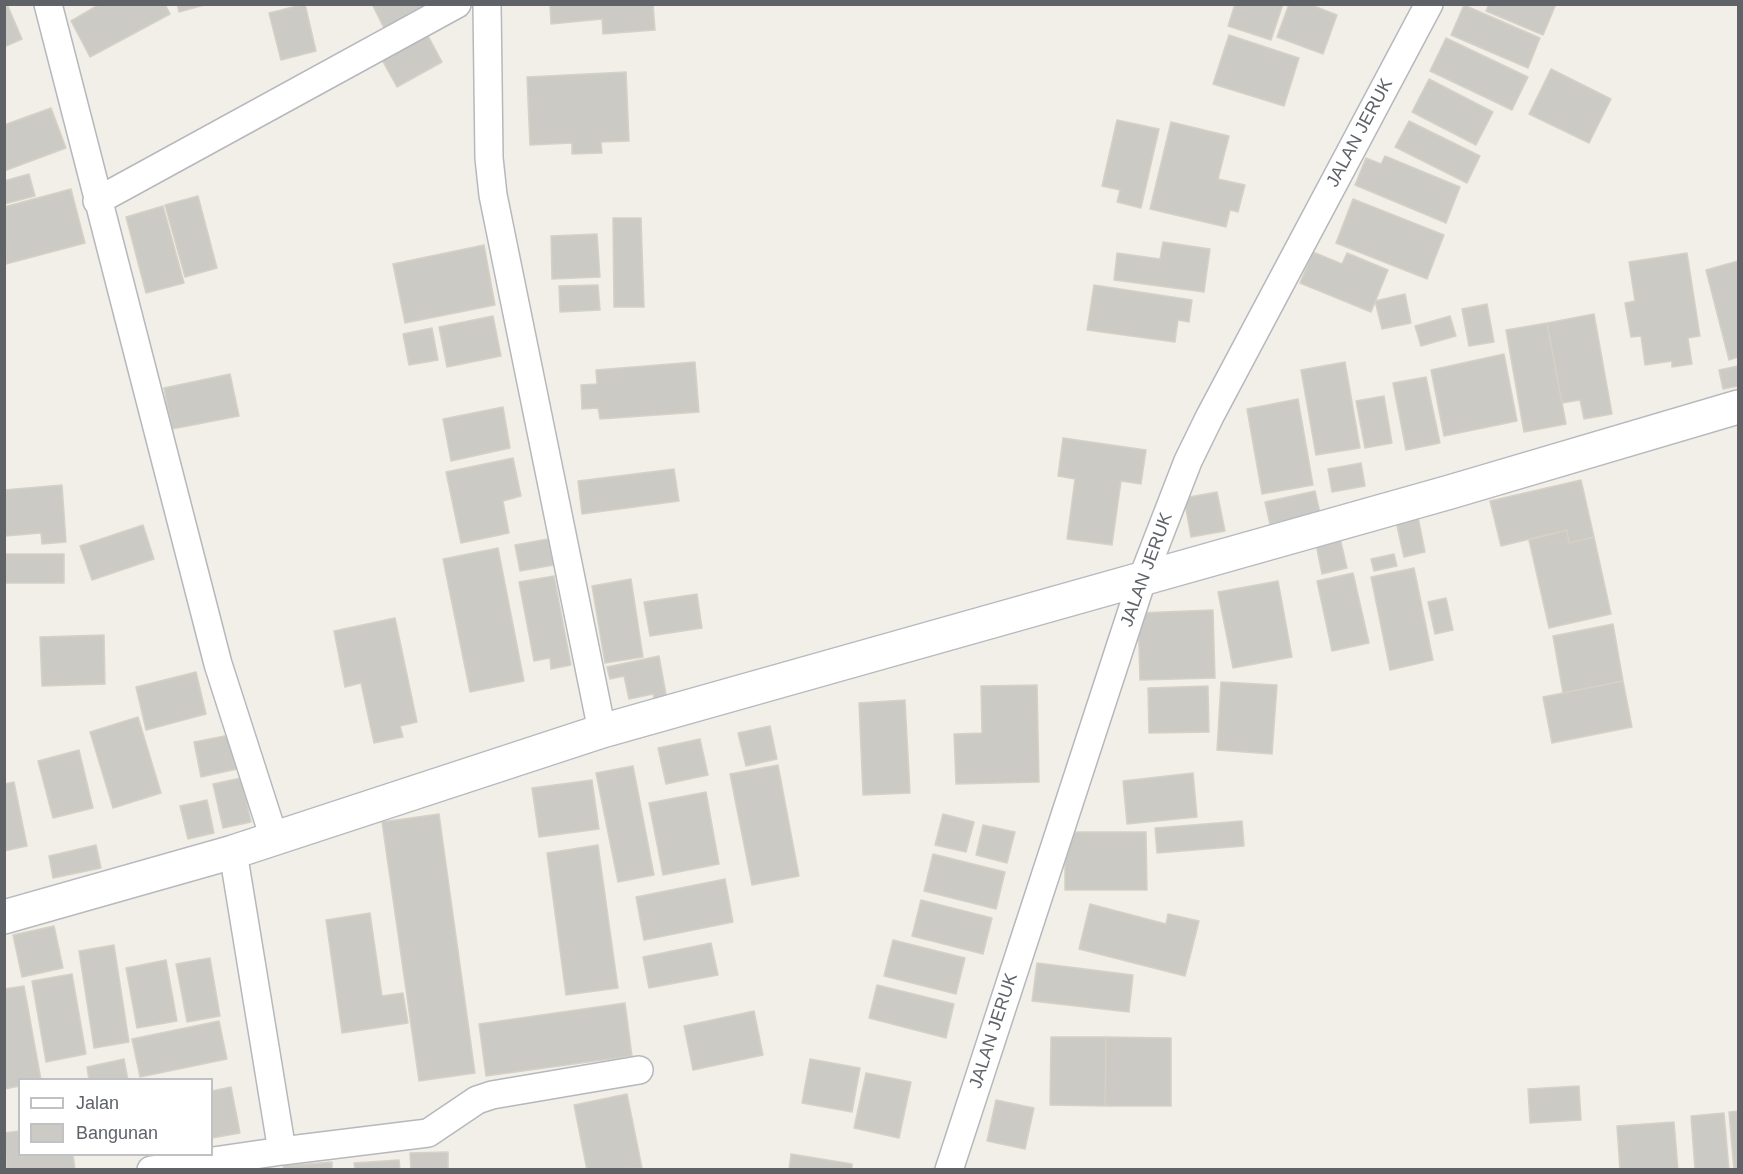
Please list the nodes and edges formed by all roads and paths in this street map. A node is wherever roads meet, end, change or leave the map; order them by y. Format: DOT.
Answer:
graph roads {
  1 [pos="48,4"];
  2 [pos="457,4"];
  3 [pos="487,4"];
  4 [pos="1429,4"];
  5 [pos="97,201"];
  6 [pos="1738,407"];
  7 [pos="1143,577"];
  8 [pos="602,731"];
  9 [pos="274,838"];
  10 [pos="233,852"];
  11 [pos="4,917"];
  12 [pos="639,1070"];
  13 [pos="282,1151"];
  14 [pos="152,1170"];
  15 [pos="949,1170"];
  1 -- 5 [label="street"];
  2 -- 5 [label="street"];
  3 -- 8 [label="street"];
  4 -- 7 [label="street, JALAN JERUK"];
  5 -- 9 [label="street"];
  6 -- 7 [label="street"];
  7 -- 8 [label="street"];
  7 -- 15 [label="street, JALAN JERUK"];
  8 -- 9 [label="street"];
  9 -- 10 [label="street"];
  10 -- 11 [label="street"];
  10 -- 13 [label="street"];
  12 -- 13 [label="street"];
  13 -- 14 [label="street"];
}
